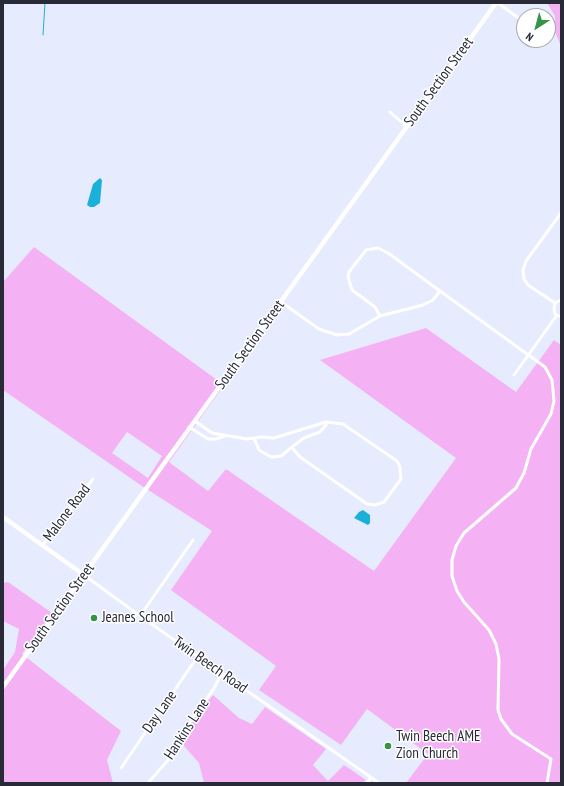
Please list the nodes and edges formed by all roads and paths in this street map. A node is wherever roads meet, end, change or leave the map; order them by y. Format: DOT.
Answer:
graph roads {
  1 [pos="497,3"];
  2 [pos="516,16"];
  3 [pos="390,112"];
  4 [pos="407,127"];
  5 [pos="561,213"];
  6 [pos="440,291"];
  7 [pos="561,300"];
  8 [pos="281,302"];
  9 [pos="555,303"];
  10 [pos="380,316"];
  11 [pos="559,316"];
  12 [pos="529,354"];
  13 [pos="514,375"];
  14 [pos="195,421"];
  15 [pos="326,422"];
  16 [pos="189,427"];
  17 [pos="225,436"];
  18 [pos="254,438"];
  19 [pos="292,447"];
  20 [pos="92,479"];
  21 [pos="3,517"];
  22 [pos="193,540"];
  23 [pos="42,546"];
  24 [pos="84,575"];
  25 [pos="140,616"];
  26 [pos="198,656"];
  27 [pos="222,673"];
  28 [pos="3,686"];
  29 [pos="121,768"];
  30 [pos="371,778"];
  31 [pos="148,783"];
  32 [pos="367,783"];
  33 [pos="379,783"];
  34 [pos="547,783"];
  1 -- 2 [label="street"];
  1 -- 4 [label="street, South Section Street"];
  3 -- 4 [label="street"];
  4 -- 8 [label="street, South Section Street"];
  5 -- 9 [label="street"];
  6 -- 10 [label="street"];
  6 -- 10 [label="street"];
  6 -- 12 [label="street"];
  7 -- 9 [label="street"];
  8 -- 10 [label="street"];
  8 -- 14 [label="street, South Section Street"];
  9 -- 11 [label="street"];
  11 -- 12 [label="street"];
  12 -- 13 [label="street"];
  12 -- 34 [label="street"];
  14 -- 16 [label="street, South Section Street"];
  14 -- 17 [label="street"];
  15 -- 18 [label="street"];
  15 -- 19 [label="street"];
  15 -- 19 [label="street"];
  16 -- 17 [label="street"];
  16 -- 24 [label="street, South Section Street"];
  17 -- 18 [label="street"];
  18 -- 19 [label="street"];
  20 -- 23 [label="street, Malone Road"];
  21 -- 23 [label="street, Twin Beech Road"];
  22 -- 25 [label="street"];
  23 -- 24 [label="street, Twin Beech Road"];
  24 -- 25 [label="street, Twin Beech Road"];
  24 -- 28 [label="street, South Section Street"];
  25 -- 26 [label="street, Twin Beech Road"];
  26 -- 27 [label="street, Twin Beech Road"];
  26 -- 29 [label="street, Day Lane"];
  27 -- 30 [label="street, Twin Beech Road"];
  27 -- 31 [label="street, Hankins Lane"];
  30 -- 32 [label="street"];
  30 -- 33 [label="street, Twin Beech Road"];
}
